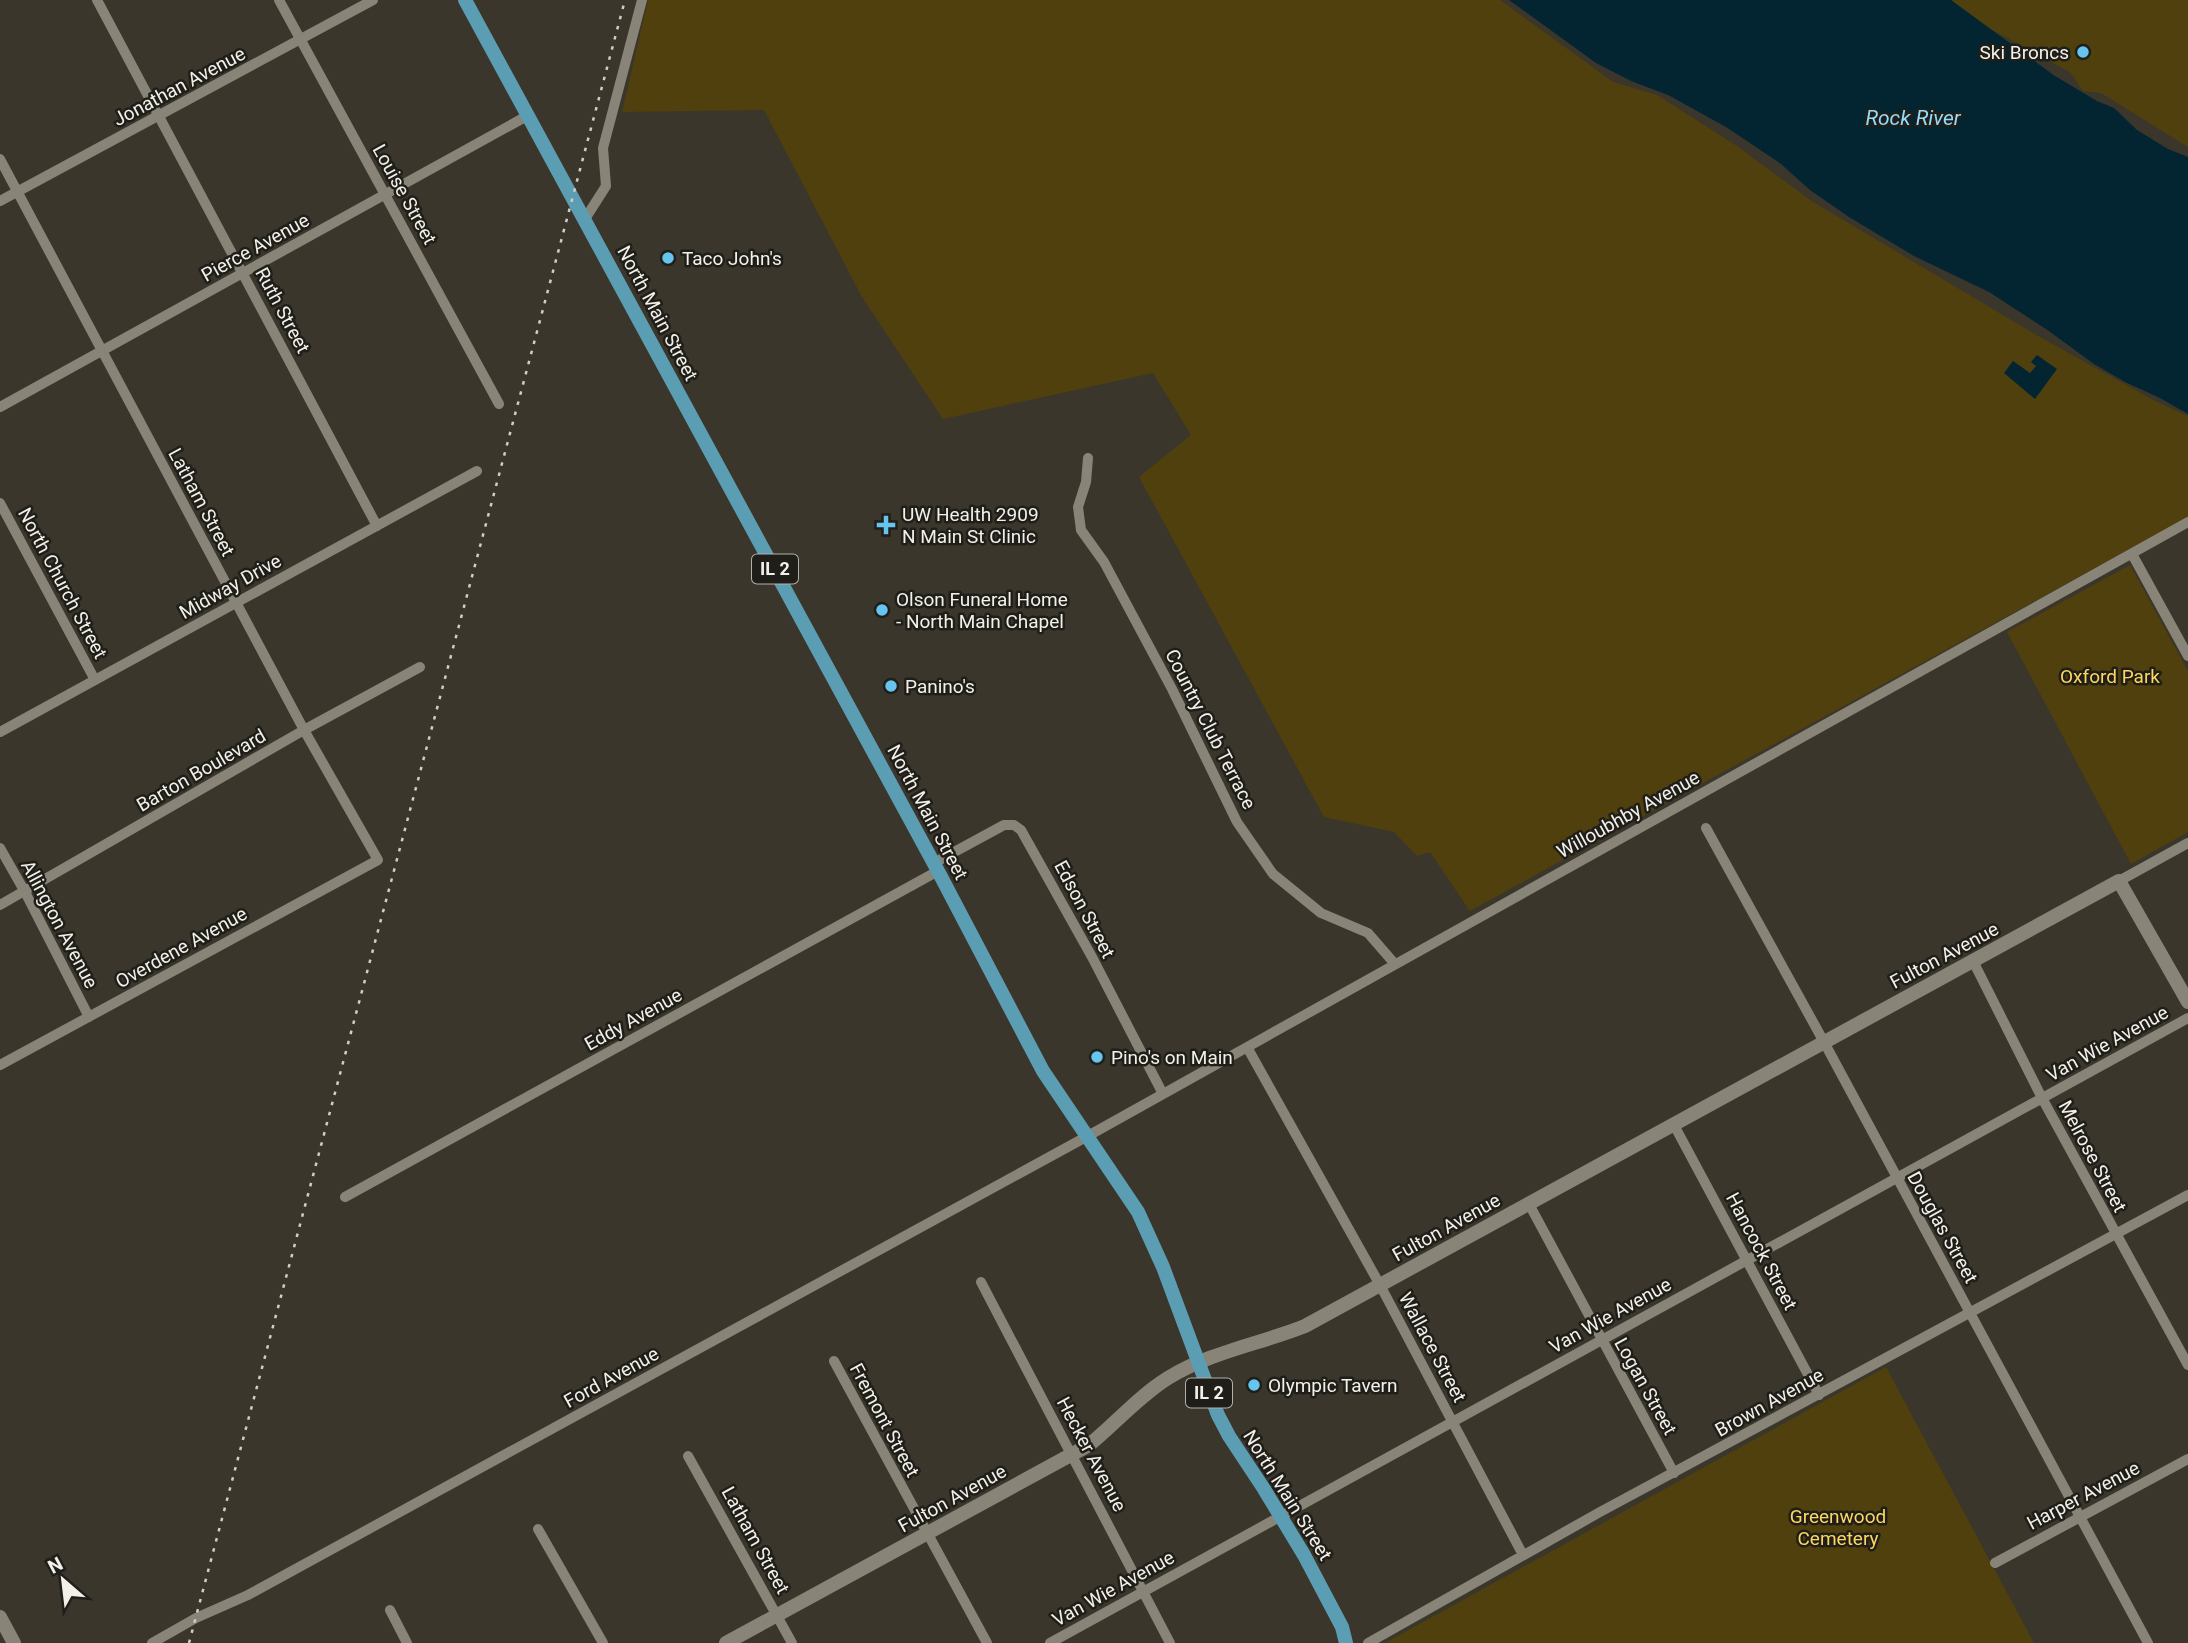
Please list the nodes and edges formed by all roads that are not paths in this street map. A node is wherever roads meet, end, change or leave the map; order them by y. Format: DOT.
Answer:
graph roads {
  1 [pos="97,0"];
  2 [pos="279,0"];
  3 [pos="373,0"];
  4 [pos="465,0"];
  5 [pos="642,0"];
  6 [pos="300,41"];
  7 [pos="527,116"];
  8 [pos="160,117"];
  9 [pos="0,159"];
  10 [pos="17,191"];
  11 [pos="385,193"];
  12 [pos="0,201"];
  13 [pos="585,219"];
  14 [pos="244,274"];
  15 [pos="102,350"];
  16 [pos="499,404"];
  17 [pos="0,407"];
  18 [pos="1088,458"];
  19 [pos="477,471"];
  20 [pos="0,503"];
  21 [pos="2188,522"];
  22 [pos="377,526"];
  23 [pos="2132,554"];
  24 [pos="236,603"];
  25 [pos="2188,656"];
  26 [pos="420,667"];
  27 [pos="95,680"];
  28 [pos="304,730"];
  29 [pos="0,732"];
  30 [pos="1706,828"];
  31 [pos="2188,844"];
  32 [pos="0,848"];
  33 [pos="378,860"];
  34 [pos="936,867"];
  35 [pos="2119,881"];
  36 [pos="25,892"];
  37 [pos="0,905"];
  38 [pos="1973,961"];
  39 [pos="1394,963"];
  40 [pos="2188,1002"];
  41 [pos="89,1017"];
  42 [pos="2188,1018"];
  43 [pos="1824,1042"];
  44 [pos="1247,1047"];
  45 [pos="0,1065"];
  46 [pos="1163,1094"];
  47 [pos="2042,1098"];
  48 [pos="1674,1125"];
  49 [pos="1086,1137"];
  50 [pos="1896,1178"];
  51 [pos="2188,1195"];
  52 [pos="345,1197"];
  53 [pos="1530,1204"];
  54 [pos="2116,1235"];
  55 [pos="1747,1260"];
  56 [pos="981,1282"];
  57 [pos="1380,1285"];
  58 [pos="1969,1312"];
  59 [pos="1601,1340"];
  60 [pos="834,1361"];
  61 [pos="1199,1363"];
  62 [pos="2188,1365"];
  63 [pos="1819,1395"];
  64 [pos="1452,1422"];
  65 [pos="1072,1454"];
  66 [pos="688,1456"];
  67 [pos="2188,1459"];
  68 [pos="1674,1473"];
  69 [pos="1281,1514"];
  70 [pos="2080,1517"];
  71 [pos="538,1529"];
  72 [pos="926,1534"];
  73 [pos="1523,1555"];
  74 [pos="1995,1563"];
  75 [pos="1144,1591"];
  76 [pos="390,1611"];
  77 [pos="778,1615"];
  78 [pos="0,1617"];
  79 [pos="14,1643"];
  80 [pos="152,1643"];
  81 [pos="407,1643"];
  82 [pos="603,1643"];
  83 [pos="726,1643"];
  84 [pos="792,1643"];
  85 [pos="987,1643"];
  86 [pos="1049,1643"];
  87 [pos="1170,1643"];
  88 [pos="1346,1643"];
  89 [pos="1368,1643"];
  90 [pos="2148,1643"];
  1 -- 8 [label="street, Ruth Street"];
  2 -- 6 [label="street, Louise Street"];
  3 -- 6 [label="street, Jonathan Avenue"];
  4 -- 7 [label="main road, North Main Street / IL 2"];
  5 -- 13 [label="street"];
  6 -- 8 [label="street, Jonathan Avenue"];
  6 -- 11 [label="street, Louise Street"];
  7 -- 11 [label="street, Pierce Avenue"];
  7 -- 13 [label="main road, North Main Street / IL 2"];
  8 -- 10 [label="street, Jonathan Avenue"];
  8 -- 14 [label="street, Ruth Street"];
  9 -- 10 [label="street, Latham Street"];
  10 -- 12 [label="street, Jonathan Avenue"];
  10 -- 15 [label="street, Latham Street"];
  11 -- 14 [label="street, Pierce Avenue"];
  11 -- 16 [label="street, Louise Street"];
  13 -- 34 [label="main road, North Main Street / IL 2"];
  14 -- 15 [label="street, Pierce Avenue"];
  14 -- 22 [label="street, Ruth Street"];
  15 -- 17 [label="street, Pierce Avenue"];
  15 -- 24 [label="street, Latham Street"];
  18 -- 39 [label="street, Country Club Terrace"];
  19 -- 22 [label="street, Midway Drive"];
  20 -- 27 [label="street, North Church Street"];
  21 -- 23 [label="street, Willoubhby Avenue"];
  22 -- 24 [label="street, Midway Drive"];
  23 -- 25 [label="street"];
  23 -- 39 [label="street, Willoubhby Avenue"];
  24 -- 27 [label="street, Midway Drive"];
  24 -- 28 [label="street, Latham Street"];
  26 -- 28 [label="street, Barton Boulevard"];
  27 -- 29 [label="street, Midway Drive"];
  28 -- 33 [label="street, Latham Street"];
  28 -- 36 [label="street, Barton Boulevard"];
  30 -- 43 [label="street, Douglas Street"];
  31 -- 35 [label="street, Fulton Avenue"];
  32 -- 36 [label="street, Allington Avenue"];
  33 -- 41 [label="street, Overdene Avenue"];
  34 -- 46 [label="street, Edson Street"];
  34 -- 49 [label="main road, North Main Street / IL 2"];
  34 -- 52 [label="street, Eddy Avenue"];
  35 -- 38 [label="street, Fulton Avenue"];
  35 -- 40 [label="street"];
  36 -- 37 [label="street, Barton Boulevard"];
  36 -- 41 [label="street, Allington Avenue"];
  38 -- 43 [label="street, Fulton Avenue"];
  38 -- 47 [label="street, Melrose Street"];
  39 -- 44 [label="street, Willoubhby Avenue"];
  41 -- 45 [label="street, Overdene Avenue"];
  42 -- 47 [label="street, Van Wie Avenue"];
  43 -- 48 [label="street, Fulton Avenue"];
  43 -- 50 [label="street, Douglas Street"];
  44 -- 46 [label="street, Willoubhby Avenue"];
  44 -- 57 [label="street, Wallace Street"];
  46 -- 49 [label="street, Willoubhby Avenue"];
  47 -- 50 [label="street, Van Wie Avenue"];
  47 -- 54 [label="street, Melrose Street"];
  48 -- 53 [label="street, Fulton Avenue"];
  48 -- 55 [label="street, Hancock Street"];
  49 -- 61 [label="main road, North Main Street / IL 2"];
  49 -- 80 [label="street, Ford Avenue"];
  50 -- 55 [label="street, Van Wie Avenue"];
  50 -- 58 [label="street, Douglas Street"];
  51 -- 54 [label="street, Brown Avenue"];
  53 -- 57 [label="street, Fulton Avenue"];
  53 -- 59 [label="street, Logan Street"];
  54 -- 58 [label="street, Brown Avenue"];
  54 -- 62 [label="street, Melrose Street"];
  55 -- 59 [label="street, Van Wie Avenue"];
  55 -- 63 [label="street, Hancock Street"];
  56 -- 65 [label="street, Hecker Avenue"];
  57 -- 61 [label="street, Fulton Avenue"];
  57 -- 64 [label="street, Wallace Street"];
  58 -- 63 [label="street, Brown Avenue"];
  58 -- 70 [label="street, Douglas Street"];
  59 -- 64 [label="street, Van Wie Avenue"];
  59 -- 68 [label="street, Logan Street"];
  60 -- 72 [label="street, Fremont Street"];
  61 -- 65 [label="street, Fulton Avenue"];
  61 -- 69 [label="main road, North Main Street / IL 2"];
  63 -- 68 [label="street, Brown Avenue"];
  64 -- 69 [label="street, Van Wie Avenue"];
  64 -- 73 [label="street, Wallace Street"];
  65 -- 72 [label="street, Fulton Avenue"];
  65 -- 75 [label="street, Hecker Avenue"];
  66 -- 77 [label="street, Latham Street"];
  67 -- 70 [label="street, Harper Avenue"];
  68 -- 73 [label="street, Brown Avenue"];
  69 -- 75 [label="street, Van Wie Avenue"];
  69 -- 88 [label="main road, North Main Street / IL 2"];
  70 -- 74 [label="street, Harper Avenue"];
  70 -- 90 [label="street, Douglas Street"];
  71 -- 82 [label="street"];
  72 -- 77 [label="street, Fulton Avenue"];
  72 -- 85 [label="street, Fremont Street"];
  73 -- 89 [label="street, Brown Avenue"];
  75 -- 86 [label="street, Van Wie Avenue"];
  75 -- 87 [label="street, Hecker Avenue"];
  76 -- 81 [label="street"];
  77 -- 83 [label="street, Fulton Avenue"];
  77 -- 84 [label="street, Latham Street"];
  78 -- 79 [label="street"];
}
